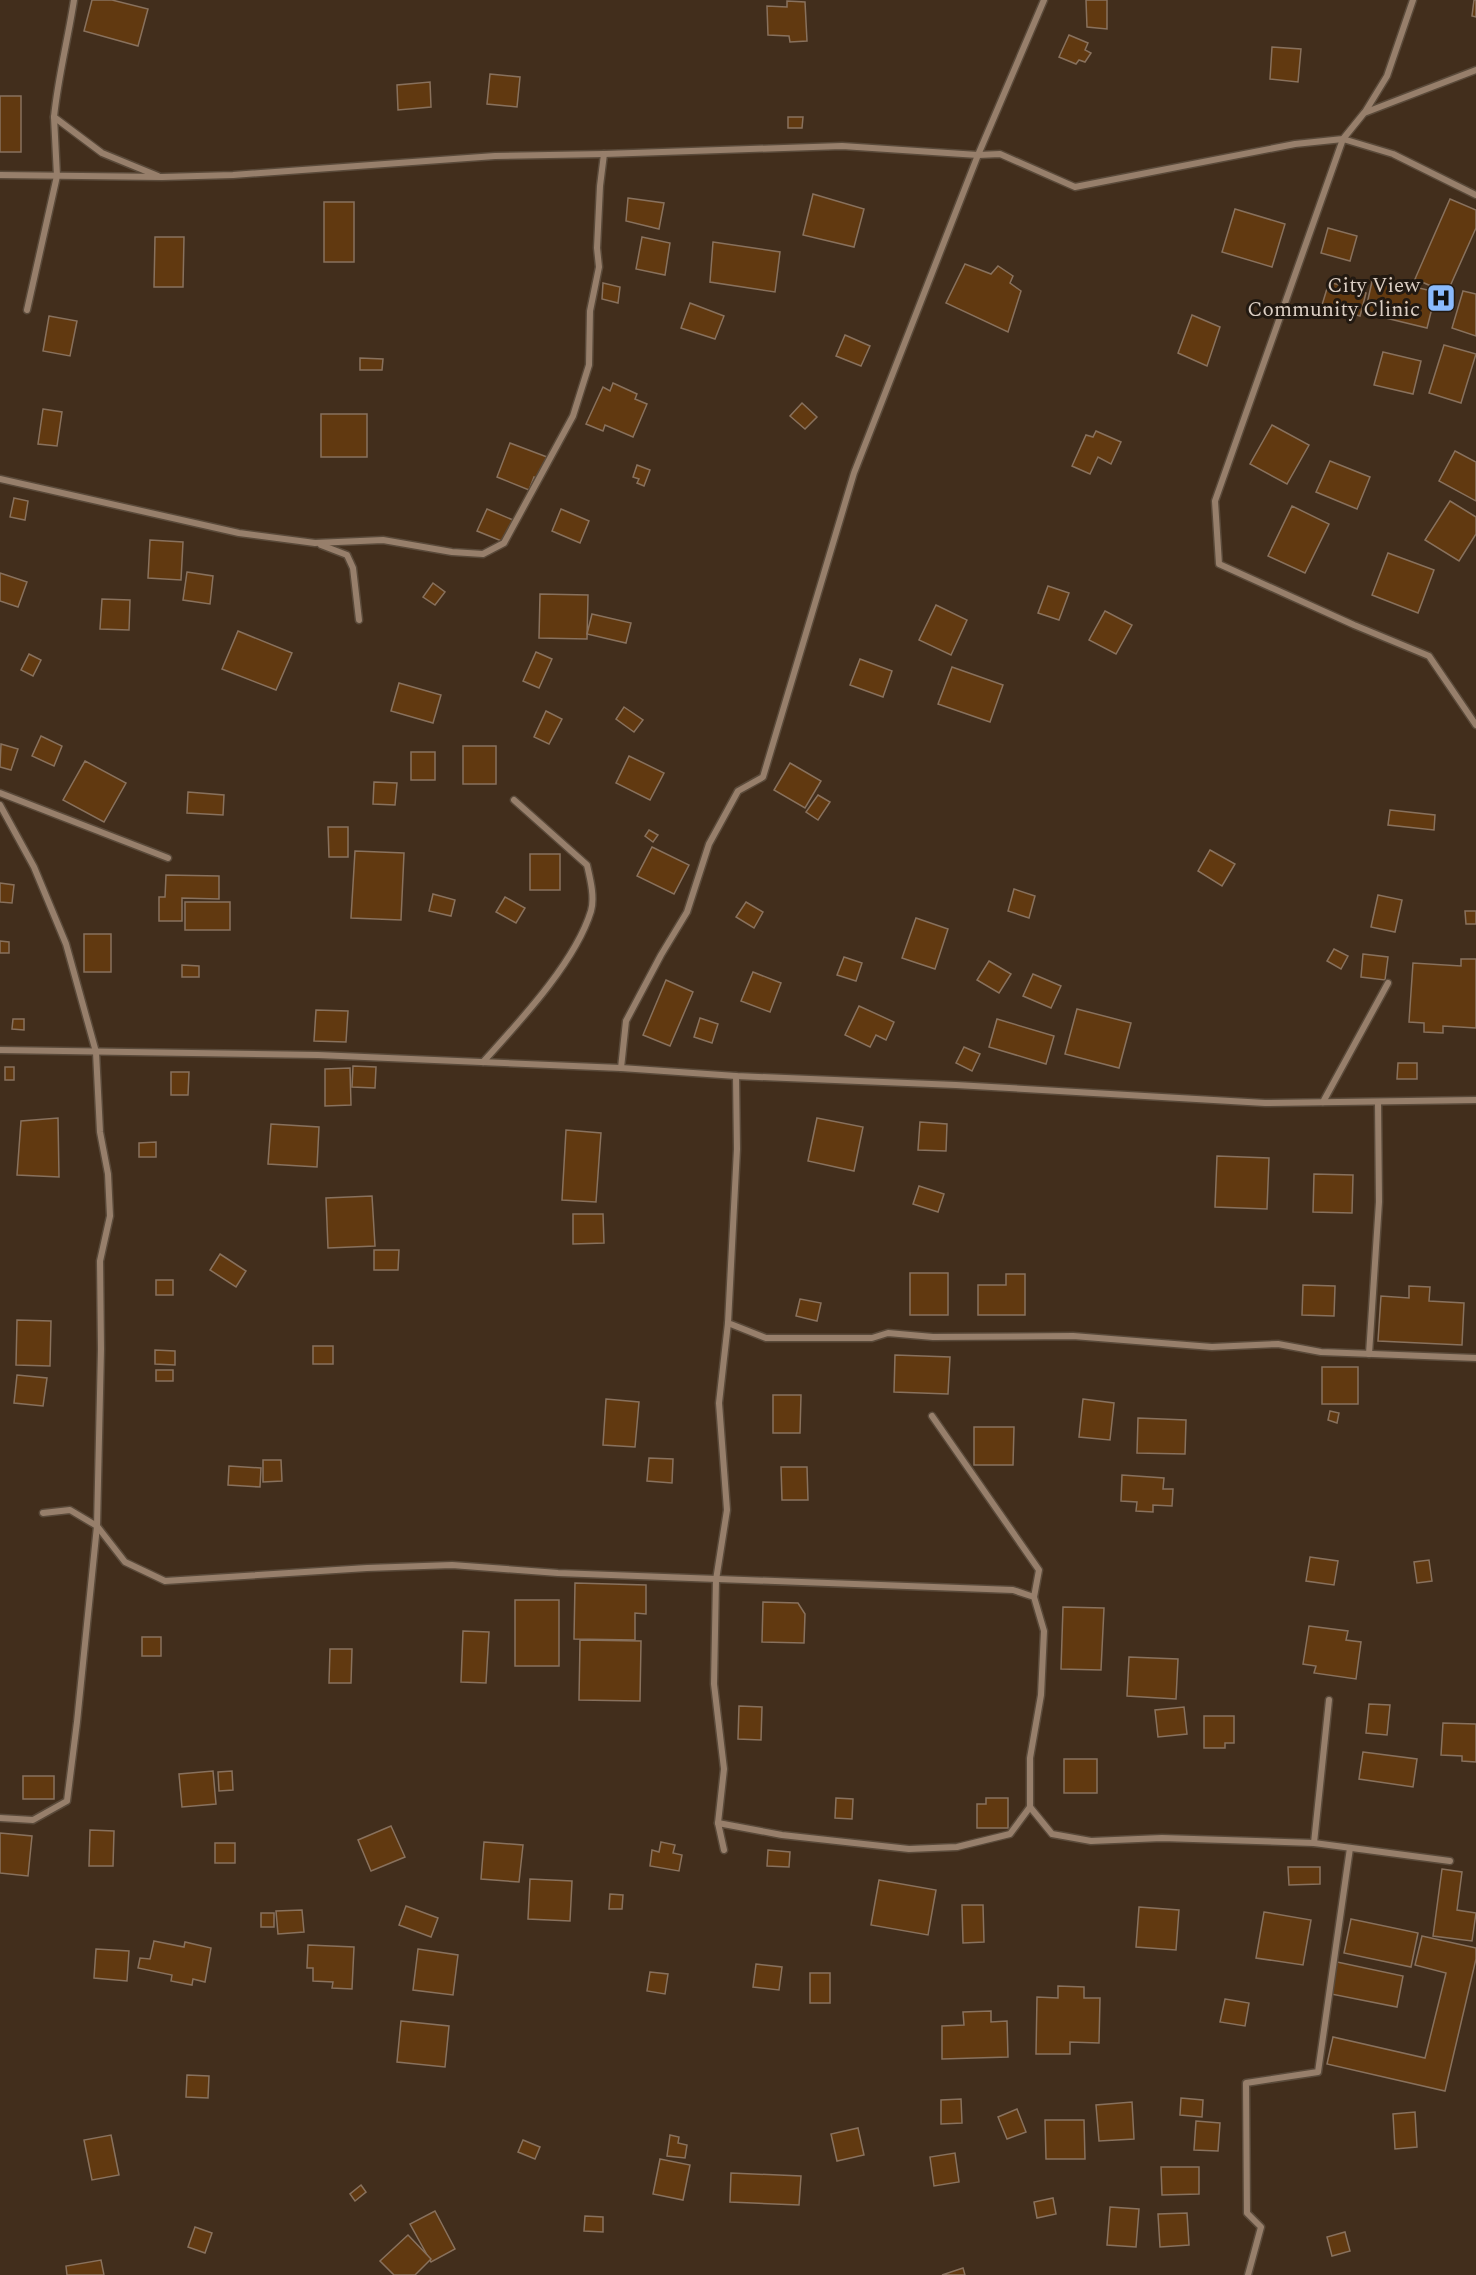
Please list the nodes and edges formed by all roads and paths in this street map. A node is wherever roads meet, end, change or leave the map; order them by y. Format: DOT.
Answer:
graph roads {
  1 [pos="74,0"];
  2 [pos="1044,0"];
  3 [pos="1413,0"];
  4 [pos="1476,70"];
  5 [pos="1364,113"];
  6 [pos="54,117"];
  7 [pos="1343,139"];
  8 [pos="604,154"];
  9 [pos="978,155"];
  10 [pos="0,175"];
  11 [pos="57,176"];
  12 [pos="162,177"];
  13 [pos="1476,195"];
  14 [pos="27,310"];
  15 [pos="0,479"];
  16 [pos="315,543"];
  17 [pos="359,620"];
  18 [pos="1476,725"];
  19 [pos="0,793"];
  20 [pos="514,800"];
  21 [pos="0,805"];
  22 [pos="168,858"];
  23 [pos="1388,983"];
  24 [pos="0,1050"];
  25 [pos="96,1052"];
  26 [pos="483,1062"];
  27 [pos="621,1068"];
  28 [pos="736,1076"];
  29 [pos="1476,1101"];
  30 [pos="1323,1102"];
  31 [pos="1378,1102"];
  32 [pos="728,1323"];
  33 [pos="1369,1354"];
  34 [pos="1476,1358"];
  35 [pos="932,1416"];
  36 [pos="42,1513"];
  37 [pos="97,1526"];
  38 [pos="716,1580"];
  39 [pos="1034,1597"];
  40 [pos="1329,1700"];
  41 [pos="1030,1807"];
  42 [pos="0,1818"];
  43 [pos="718,1823"];
  44 [pos="1314,1843"];
  45 [pos="1350,1848"];
  46 [pos="724,1851"];
  47 [pos="1450,1861"];
  48 [pos="1248,2275"];
  1 -- 6 [label="street"];
  2 -- 9 [label="street"];
  3 -- 5 [label="street"];
  4 -- 5 [label="street"];
  5 -- 7 [label="street"];
  6 -- 11 [label="street"];
  6 -- 12 [label="street"];
  7 -- 9 [label="street"];
  7 -- 13 [label="street"];
  7 -- 18 [label="street"];
  8 -- 9 [label="street"];
  8 -- 12 [label="street"];
  8 -- 16 [label="street"];
  9 -- 27 [label="street"];
  10 -- 11 [label="street"];
  11 -- 12 [label="street"];
  11 -- 14 [label="street"];
  15 -- 16 [label="street"];
  16 -- 17 [label="street"];
  19 -- 22 [label="street"];
  20 -- 26 [label="street"];
  21 -- 25 [label="street"];
  23 -- 30 [label="street"];
  24 -- 25 [label="street"];
  25 -- 26 [label="street"];
  25 -- 37 [label="street"];
  26 -- 27 [label="street"];
  27 -- 28 [label="street"];
  28 -- 30 [label="street"];
  28 -- 32 [label="street"];
  29 -- 31 [label="street"];
  30 -- 31 [label="street"];
  31 -- 33 [label="street"];
  32 -- 33 [label="street"];
  32 -- 38 [label="street"];
  33 -- 34 [label="street"];
  35 -- 39 [label="street"];
  36 -- 37 [label="street"];
  37 -- 38 [label="street"];
  37 -- 42 [label="street"];
  38 -- 39 [label="street"];
  38 -- 43 [label="street"];
  39 -- 41 [label="street"];
  40 -- 44 [label="street"];
  41 -- 43 [label="street"];
  41 -- 44 [label="street"];
  43 -- 46 [label="street"];
  44 -- 45 [label="street"];
  45 -- 47 [label="street"];
  45 -- 48 [label="street"];
}
